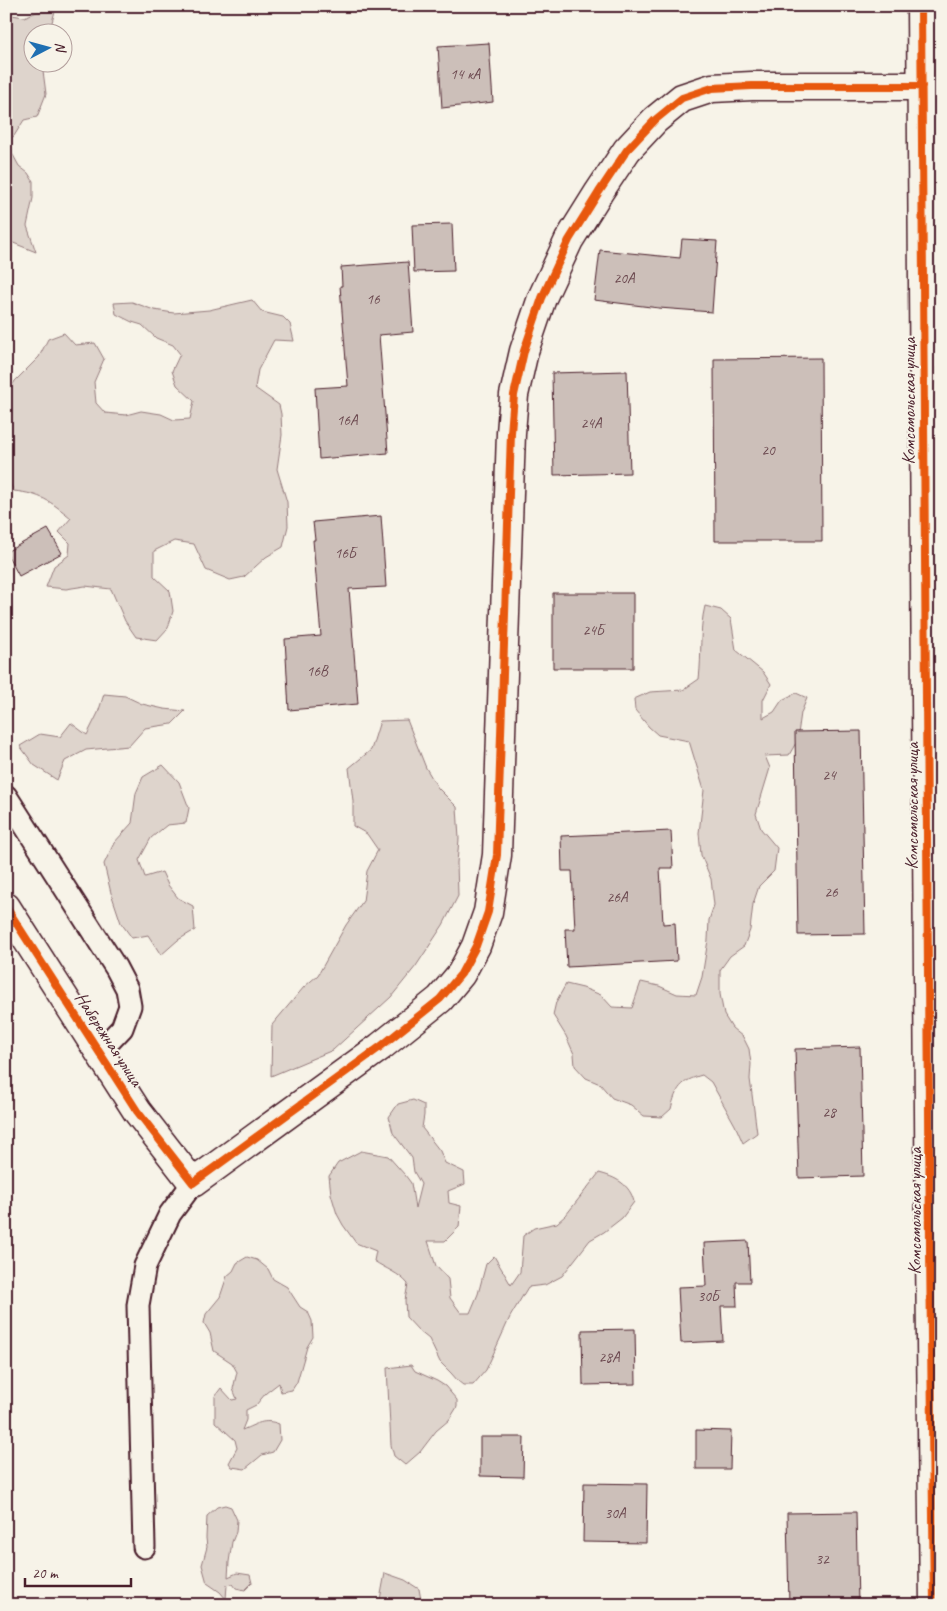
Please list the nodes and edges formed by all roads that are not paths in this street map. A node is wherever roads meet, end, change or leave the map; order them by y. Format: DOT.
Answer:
graph roads {
  1 [pos="921,6"];
  2 [pos="922,86"];
  3 [pos="932,208"];
  4 [pos="933,644"];
  5 [pos="6,796"];
  6 [pos="6,907"];
  7 [pos="99,1052"];
  8 [pos="193,1183"];
  9 [pos="935,1250"];
  10 [pos="144,1547"];
  11 [pos="934,1605"];
  1 -- 2 [label="street, Комсомольская улица"];
  2 -- 3 [label="street, Комсомольская улица"];
  2 -- 8 [label="street"];
  3 -- 4 [label="street, Комсомольская улица"];
  4 -- 9 [label="street, Комсомольская улица"];
  5 -- 7 [label="lane"];
  6 -- 7 [label="street, Набережная улица"];
  7 -- 8 [label="street, Набережная улица"];
  8 -- 10 [label="lane"];
  9 -- 11 [label="street, Комсомольская улица"];
}
